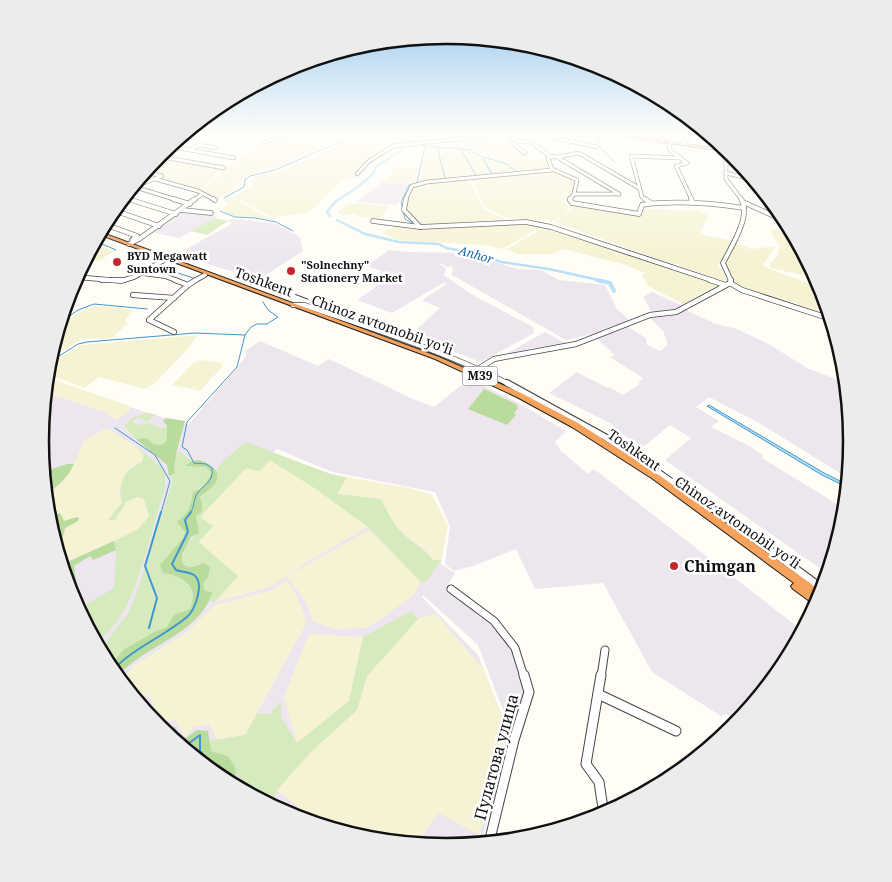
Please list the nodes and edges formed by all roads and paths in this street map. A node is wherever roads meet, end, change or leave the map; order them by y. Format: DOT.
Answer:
graph roads {
  1 [pos="162,176"];
  2 [pos="488,176"];
  3 [pos="572,176"];
  4 [pos="589,176"];
  5 [pos="619,176"];
  6 [pos="636,176"];
  7 [pos="681,176"];
  8 [pos="726,176"];
  9 [pos="155,179"];
  10 [pos="143,184"];
  11 [pos="639,188"];
  12 [pos="139,190"];
  13 [pos="202,194"];
  14 [pos="574,194"];
  15 [pos="131,199"];
  16 [pos="215,200"];
  17 [pos="743,202"];
  18 [pos="653,203"];
  19 [pos="693,203"];
  20 [pos="190,204"];
  21 [pos="744,208"];
  22 [pos="182,210"];
  23 [pos="121,213"];
  24 [pos="211,213"];
  25 [pos="176,214"];
  26 [pos="773,215"];
  27 [pos="373,221"];
  28 [pos="159,226"];
  29 [pos="112,227"];
  30 [pos="420,227"];
  31 [pos="106,236"];
  32 [pos="105,237"];
  33 [pos="128,244"];
  34 [pos="164,260"];
  35 [pos="142,274"];
  36 [pos="205,275"];
  37 [pos="84,278"];
  38 [pos="728,284"];
  39 [pos="188,285"];
  40 [pos="133,295"];
  41 [pos="174,298"];
  42 [pos="823,316"];
  43 [pos="354,327"];
  44 [pos="174,332"];
  45 [pos="478,372"];
  46 [pos="816,584"];
  47 [pos="451,589"];
  48 [pos="814,592"];
  49 [pos="811,597"];
  50 [pos="606,650"];
  51 [pos="598,694"];
  52 [pos="676,731"];
  53 [pos="603,806"];
  54 [pos="491,836"];
  1 -- 9 [label="street"];
  2 -- 30 [label="street"];
  3 -- 14 [label="street"];
  4 -- 14 [label="street"];
  5 -- 11 [label="street"];
  6 -- 11 [label="street"];
  7 -- 19 [label="street"];
  8 -- 17 [label="street"];
  9 -- 10 [label="street"];
  9 -- 13 [label="street"];
  11 -- 18 [label="street"];
  12 -- 20 [label="street"];
  13 -- 16 [label="street"];
  13 -- 20 [label="street"];
  14 -- 18 [label="street"];
  15 -- 25 [label="street"];
  17 -- 21 [label="street"];
  17 -- 26 [label="street"];
  18 -- 19 [label="street"];
  19 -- 21 [label="street"];
  20 -- 22 [label="street"];
  21 -- 38 [label="street"];
  22 -- 24 [label="street"];
  22 -- 25 [label="street"];
  23 -- 28 [label="street"];
  25 -- 28 [label="street"];
  27 -- 30 [label="street"];
  28 -- 33 [label="street"];
  29 -- 33 [label="street"];
  30 -- 38 [label="street"];
  31 -- 33 [label="highway, Toshkent — Chinoz avtomobil yoʻli / M39"];
  32 -- 34 [label="highway, Toshkent — Chinoz avtomobil yoʻli / M39"];
  33 -- 43 [label="highway, Toshkent — Chinoz avtomobil yoʻli / M39"];
  34 -- 35 [label="street"];
  34 -- 36 [label="highway, Toshkent — Chinoz avtomobil yoʻli / M39"];
  35 -- 37 [label="street"];
  35 -- 39 [label="street"];
  36 -- 39 [label="street"];
  36 -- 43 [label="highway, Toshkent — Chinoz avtomobil yoʻli / M39"];
  38 -- 42 [label="street"];
  38 -- 45 [label="street"];
  39 -- 41 [label="street"];
  40 -- 41 [label="street"];
  41 -- 44 [label="street"];
  43 -- 45 [label="highway, Toshkent — Chinoz avtomobil yoʻli / M39"];
  43 -- 49 [label="highway, Toshkent — Chinoz avtomobil yoʻli / M39"];
  45 -- 46 [label="street, M39"];
  45 -- 48 [label="highway, Toshkent — Chinoz avtomobil yoʻli / M39"];
  47 -- 54 [label="street, Пулатова улица"];
  50 -- 51 [label="street"];
  51 -- 52 [label="street"];
  51 -- 53 [label="street"];
}
